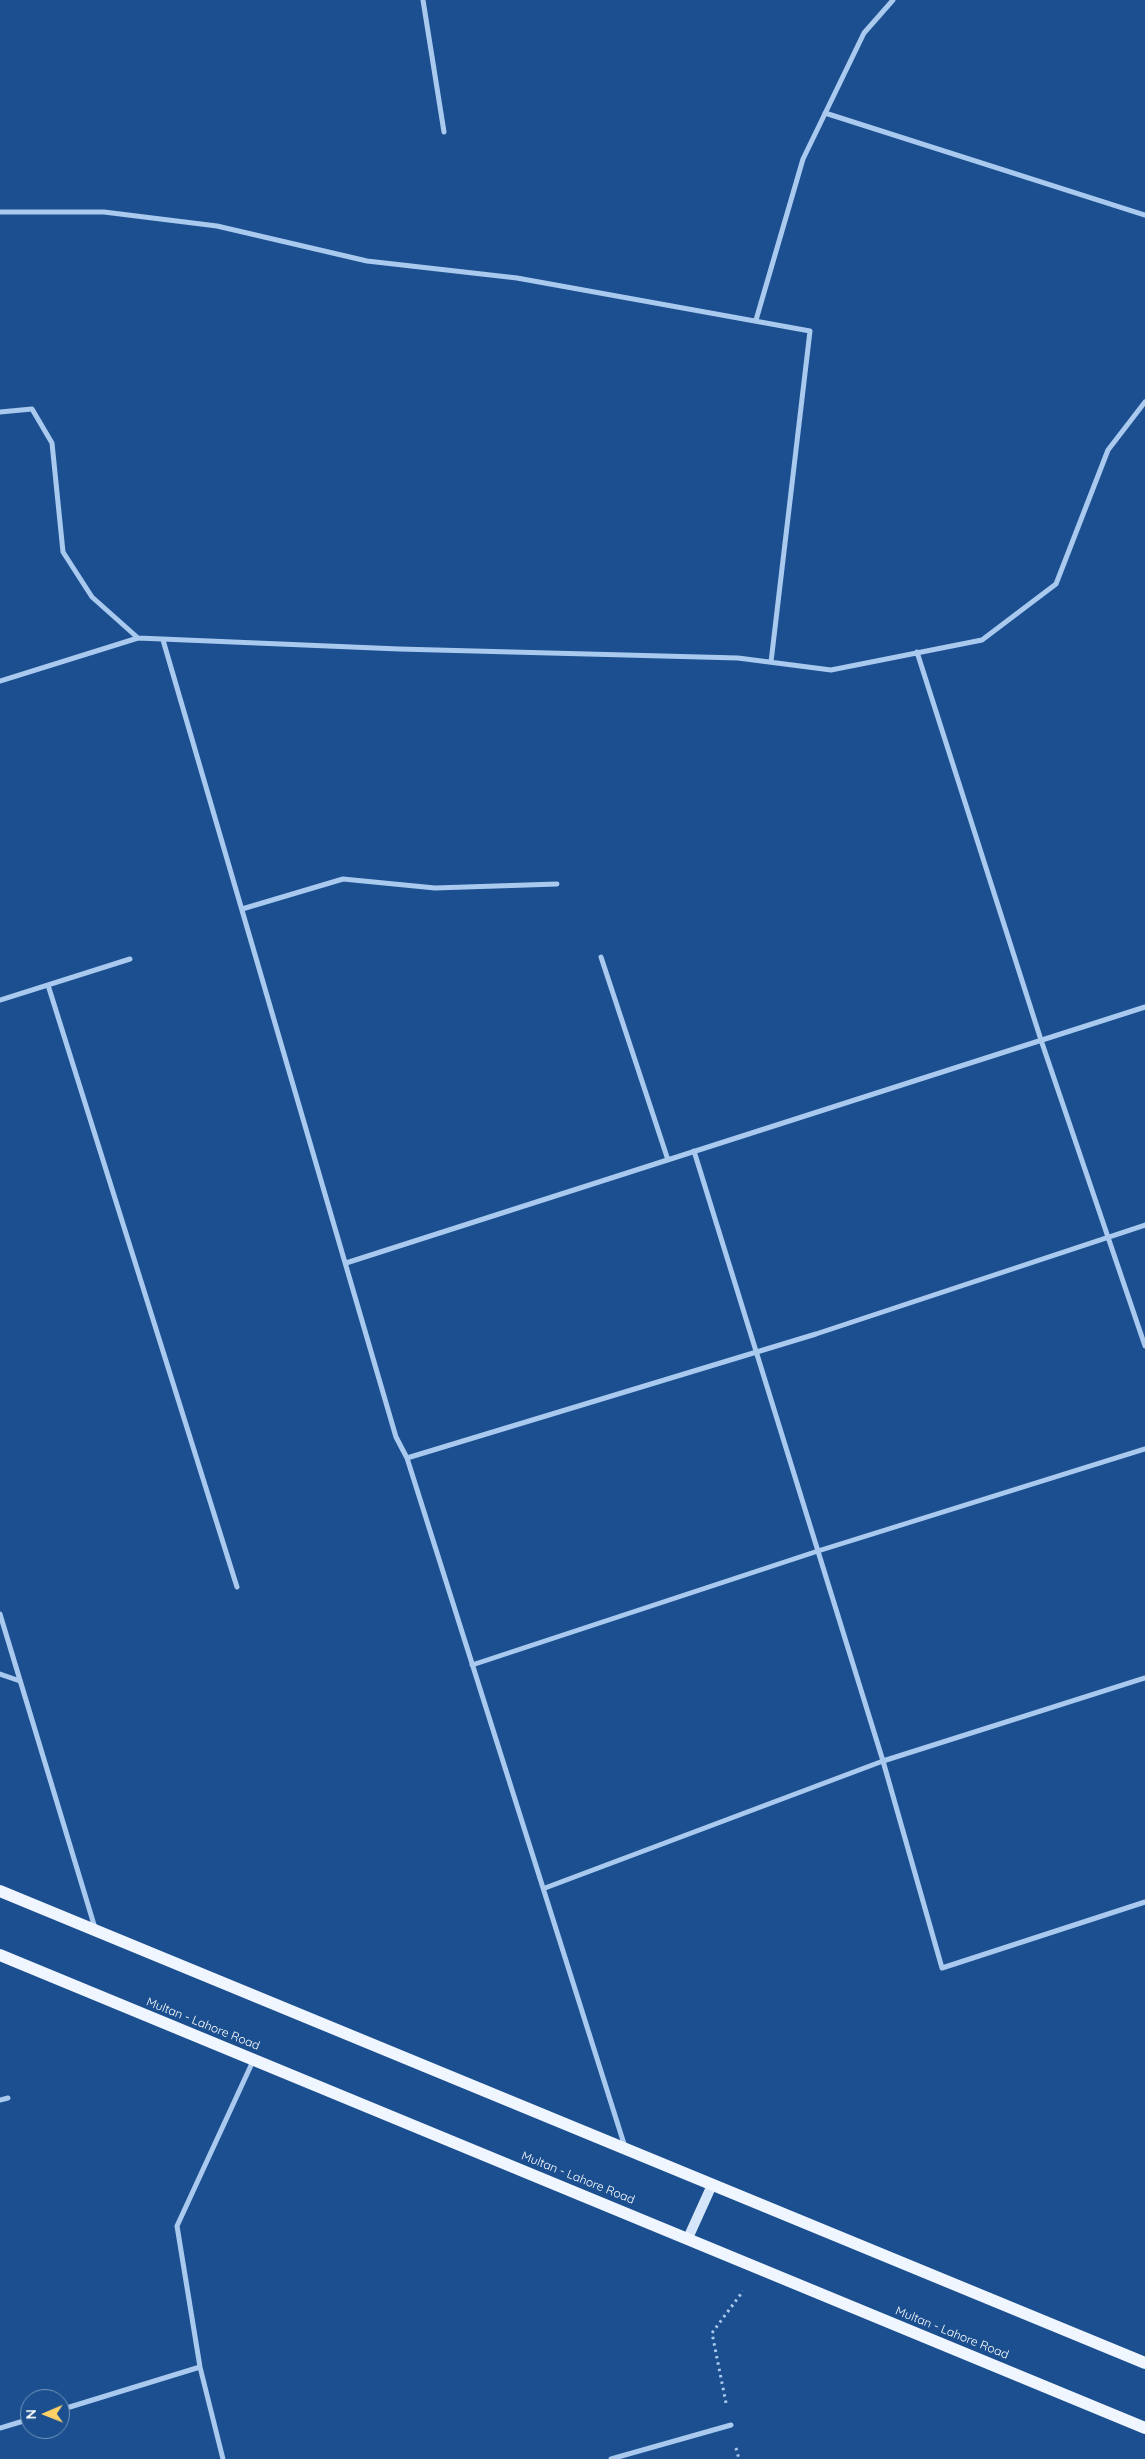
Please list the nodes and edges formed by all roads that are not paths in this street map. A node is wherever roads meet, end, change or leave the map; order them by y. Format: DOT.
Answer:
graph roads {
  1 [pos="423,0"];
  2 [pos="893,0"];
  3 [pos="825,113"];
  4 [pos="444,132"];
  5 [pos="0,212"];
  6 [pos="1145,215"];
  7 [pos="756,320"];
  8 [pos="1145,402"];
  9 [pos="0,412"];
  10 [pos="138,638"];
  11 [pos="163,640"];
  12 [pos="917,652"];
  13 [pos="771,662"];
  14 [pos="0,681"];
  15 [pos="558,884"];
  16 [pos="242,910"];
  17 [pos="601,956"];
  18 [pos="130,959"];
  19 [pos="48,985"];
  20 [pos="0,1000"];
  21 [pos="1145,1007"];
  22 [pos="1041,1040"];
  23 [pos="694,1151"];
  24 [pos="668,1160"];
  25 [pos="1145,1225"];
  26 [pos="1109,1237"];
  27 [pos="346,1263"];
  28 [pos="1145,1346"];
  29 [pos="758,1352"];
  30 [pos="1145,1450"];
  31 [pos="407,1458"];
  32 [pos="818,1551"];
  33 [pos="236,1587"];
  34 [pos="0,1614"];
  35 [pos="472,1665"];
  36 [pos="0,1674"];
  37 [pos="1145,1678"];
  38 [pos="20,1681"];
  39 [pos="883,1761"];
  40 [pos="545,1888"];
  41 [pos="0,1891"];
  42 [pos="1145,1902"];
  43 [pos="96,1931"];
  44 [pos="0,1954"];
  45 [pos="254,2060"];
  46 [pos="8,2098"];
  47 [pos="0,2100"];
  48 [pos="625,2147"];
  49 [pos="712,2185"];
  50 [pos="688,2238"];
  51 [pos="1145,2363"];
  52 [pos="200,2367"];
  53 [pos="70,2407"];
  54 [pos="20,2422"];
  55 [pos="731,2425"];
  56 [pos="0,2428"];
  57 [pos="1145,2428"];
  58 [pos="223,2459"];
  59 [pos="611,2459"];
  1 -- 4 [label="street"];
  2 -- 3 [label="street"];
  3 -- 6 [label="street"];
  3 -- 7 [label="street"];
  5 -- 7 [label="street"];
  7 -- 13 [label="street"];
  8 -- 12 [label="street"];
  9 -- 10 [label="street"];
  10 -- 11 [label="street"];
  10 -- 14 [label="street"];
  11 -- 13 [label="street"];
  11 -- 16 [label="street"];
  12 -- 13 [label="street"];
  12 -- 22 [label="street"];
  15 -- 16 [label="street"];
  16 -- 27 [label="street"];
  17 -- 24 [label="street"];
  18 -- 19 [label="street"];
  19 -- 20 [label="street"];
  19 -- 33 [label="street"];
  21 -- 22 [label="street"];
  22 -- 23 [label="street"];
  22 -- 26 [label="street"];
  23 -- 24 [label="street"];
  23 -- 29 [label="street"];
  24 -- 27 [label="street"];
  25 -- 26 [label="street"];
  26 -- 28 [label="street"];
  26 -- 29 [label="street"];
  27 -- 31 [label="street"];
  29 -- 31 [label="street"];
  29 -- 32 [label="street"];
  30 -- 32 [label="street"];
  31 -- 35 [label="street"];
  32 -- 35 [label="street"];
  32 -- 39 [label="street"];
  34 -- 38 [label="street"];
  35 -- 40 [label="street"];
  36 -- 38 [label="street"];
  37 -- 39 [label="street"];
  38 -- 43 [label="street"];
  39 -- 40 [label="street"];
  39 -- 42 [label="street"];
  40 -- 48 [label="street"];
  41 -- 43 [label="main road"];
  43 -- 48 [label="main road"];
  44 -- 45 [label="main road, Multan - Lahore Road"];
  45 -- 50 [label="main road, Multan - Lahore Road"];
  45 -- 52 [label="street"];
  46 -- 47 [label="street"];
  48 -- 49 [label="main road"];
  49 -- 50 [label="main road"];
  49 -- 51 [label="main road"];
  50 -- 57 [label="main road, Multan - Lahore Road"];
  52 -- 53 [label="street"];
  52 -- 58 [label="street"];
  54 -- 56 [label="street"];
  55 -- 59 [label="street"];
}
